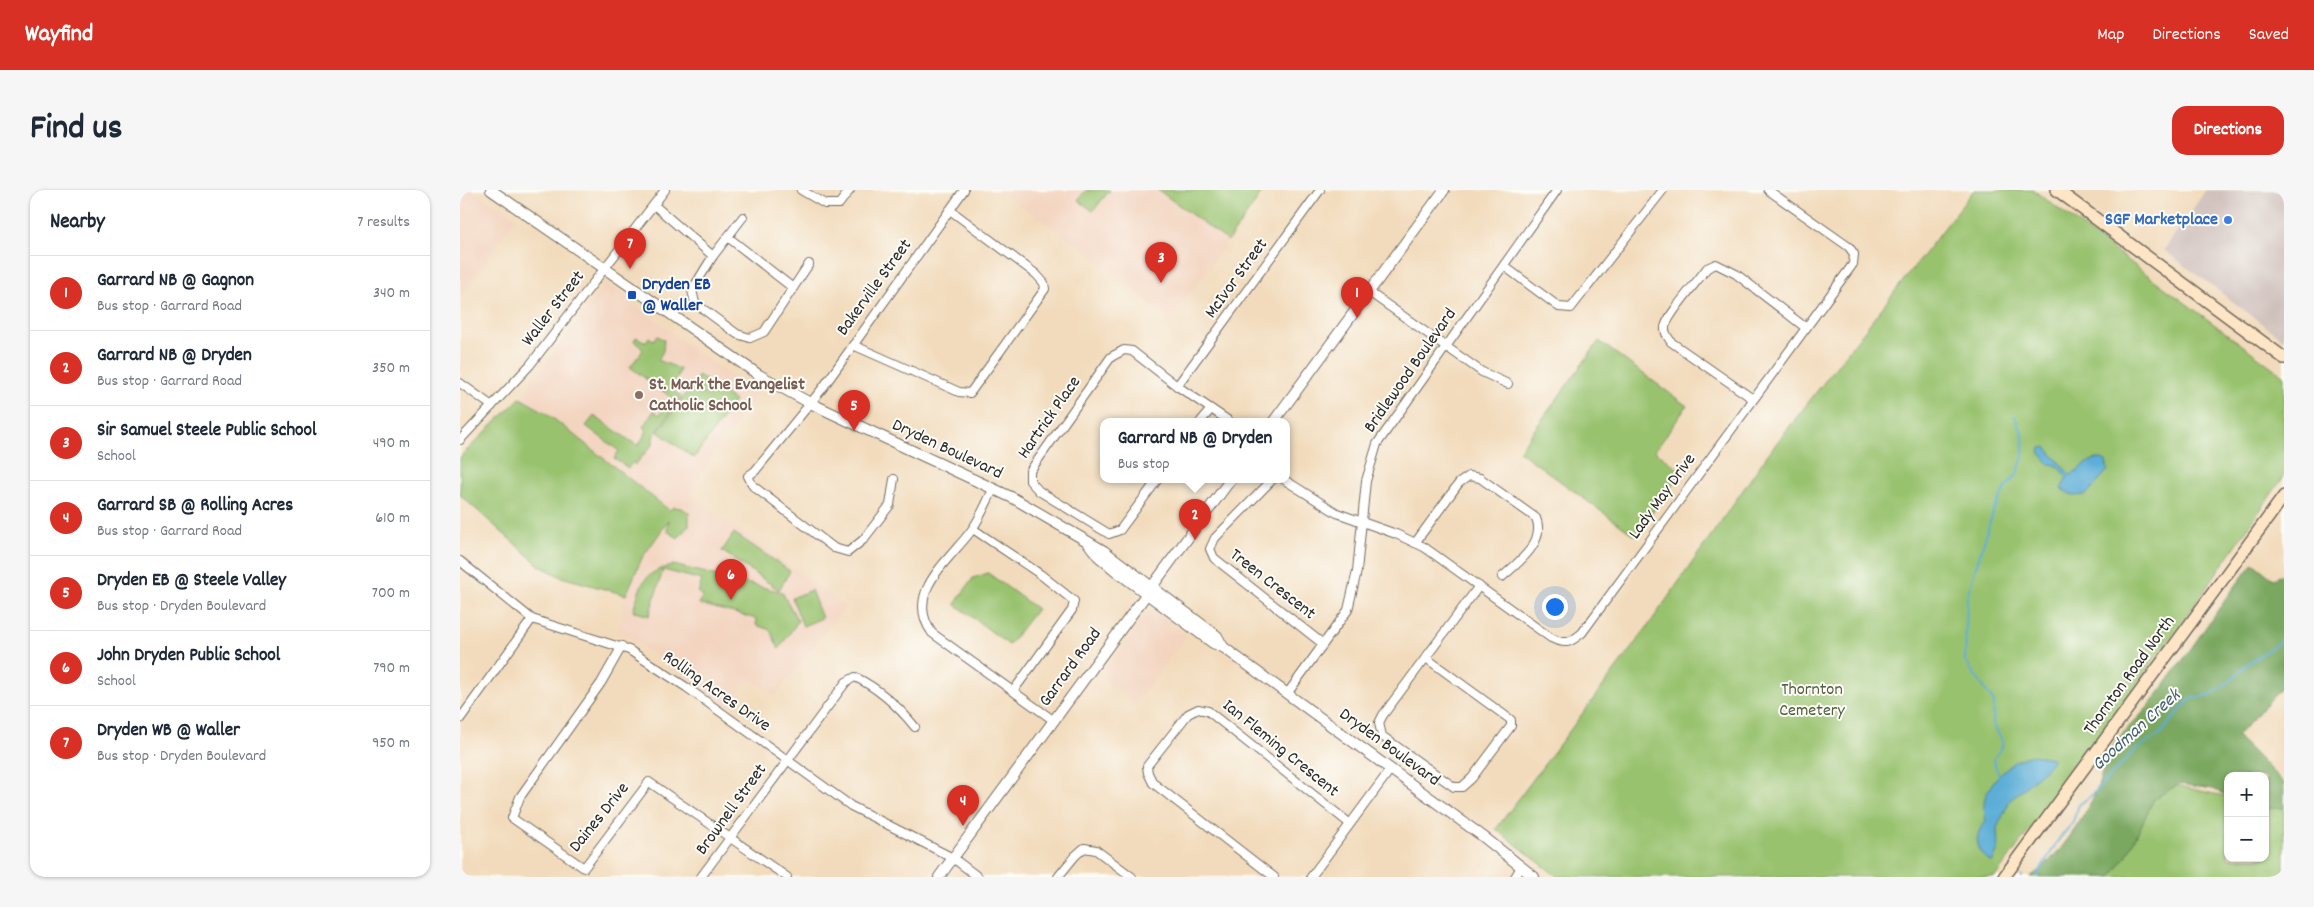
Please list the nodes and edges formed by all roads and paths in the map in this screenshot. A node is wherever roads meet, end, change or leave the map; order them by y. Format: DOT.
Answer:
graph roads {
  1 [pos="491,190"];
  2 [pos="665,190"];
  3 [pos="801,190"];
  4 [pos="850,190"];
  5 [pos="964,190"];
  6 [pos="1320,190"];
  7 [pos="1444,190"];
  8 [pos="1557,190"];
  9 [pos="1663,190"];
  10 [pos="1768,190"];
  11 [pos="2057,190"];
  12 [pos="654,205"];
  13 [pos="950,210"];
  14 [pos="743,217"];
  15 [pos="729,238"];
  16 [pos="713,256"];
  17 [pos="809,264"];
  18 [pos="1504,266"];
  19 [pos="606,268"];
  20 [pos="793,288"];
  21 [pos="1369,292"];
  22 [pos="1806,328"];
  23 [pos="853,345"];
  24 [pos="1445,347"];
  25 [pos="2284,358"];
  26 [pos="460,383"];
  27 [pos="1508,384"];
  28 [pos="1177,386"];
  29 [pos="1753,399"];
  30 [pos="810,403"];
  31 [pos="492,406"];
  32 [pos="1211,409"];
  33 [pos="1204,418"];
  34 [pos="1225,418"];
  35 [pos="1276,418"];
  36 [pos="460,440"];
  37 [pos="894,479"];
  38 [pos="1155,483"];
  39 [pos="1228,483"];
  40 [pos="1268,483"];
  41 [pos="1289,483"];
  42 [pos="993,490"];
  43 [pos="2284,496"];
  44 [pos="1362,523"];
  45 [pos="973,529"];
  46 [pos="1415,543"];
  47 [pos="460,561"];
  48 [pos="1502,577"];
  49 [pos="1479,586"];
  50 [pos="1149,590"];
  51 [pos="532,619"];
  52 [pos="1324,644"];
  53 [pos="622,646"];
  54 [pos="1426,658"];
  55 [pos="1014,690"];
  56 [pos="1287,694"];
  57 [pos="460,719"];
  58 [pos="1053,720"];
  59 [pos="915,727"];
  60 [pos="787,760"];
  61 [pos="1390,770"];
  62 [pos="1349,823"];
  63 [pos="729,839"];
  64 [pos="953,858"];
  65 [pos="1521,867"];
  66 [pos="701,877"];
  67 [pos="787,877"];
  68 [pos="939,877"];
  69 [pos="978,877"];
  70 [pos="1058,877"];
  71 [pos="1132,877"];
  72 [pos="1274,877"];
  73 [pos="1311,877"];
  74 [pos="1515,877"];
  75 [pos="1534,877"];
  76 [pos="2004,877"];
  1 -- 19 [label="street, Dryden Boulevard"];
  2 -- 12 [label="street, Waller Street"];
  3 -- 4 [label="street"];
  5 -- 13 [label="street, Bakerville Street"];
  6 -- 28 [label="street, McIvor Street"];
  7 -- 21 [label="street"];
  8 -- 18 [label="street, Bridlewood Boulevard"];
  9 -- 18 [label="street"];
  10 -- 22 [label="street, Lady May Drive"];
  11 -- 25 [label="main road"];
  12 -- 16 [label="street"];
  12 -- 19 [label="street, Waller Street"];
  13 -- 23 [label="street, Bakerville Street"];
  13 -- 23 [label="street"];
  14 -- 15 [label="street"];
  15 -- 16 [label="street"];
  15 -- 20 [label="street"];
  16 -- 20 [label="street"];
  17 -- 20 [label="street"];
  18 -- 24 [label="street, Bridlewood Boulevard"];
  19 -- 30 [label="street, Dryden Boulevard"];
  19 -- 31 [label="street, Waller Street"];
  21 -- 24 [label="street"];
  21 -- 35 [label="street"];
  22 -- 29 [label="street, Lady May Drive"];
  22 -- 29 [label="street"];
  23 -- 30 [label="street, Bakerville Street"];
  24 -- 27 [label="street"];
  24 -- 44 [label="street, Bridlewood Boulevard"];
  26 -- 31 [label="street"];
  28 -- 32 [label="street, Hartrick Place"];
  28 -- 38 [label="street, Hartrick Place"];
  29 -- 49 [label="street, Lady May Drive"];
  30 -- 37 [label="street, Bakerville Street"];
  30 -- 42 [label="street, Dryden Boulevard"];
  31 -- 36 [label="street, Waller Street"];
  32 -- 33 [label="street"];
  32 -- 34 [label="street, Hartrick Place"];
  39 -- 50 [label="street, Garrard Road"];
  40 -- 52 [label="street, Treen Crescent"];
  41 -- 44 [label="street"];
  42 -- 45 [label="street"];
  42 -- 50 [label="street, Dryden Boulevard"];
  43 -- 76 [label="main road, Thornton Road North"];
  44 -- 46 [label="street, Lady May Drive"];
  44 -- 52 [label="street, Bridlewood Boulevard"];
  45 -- 55 [label="street"];
  45 -- 55 [label="street"];
  46 -- 48 [label="street"];
  46 -- 49 [label="street, Lady May Drive"];
  47 -- 51 [label="street, Rolling Acres Drive"];
  49 -- 54 [label="street"];
  50 -- 56 [label="street, Dryden Boulevard"];
  50 -- 58 [label="street, Garrard Road"];
  51 -- 53 [label="street, Rolling Acres Drive"];
  51 -- 57 [label="street"];
  52 -- 56 [label="street, Bridlewood Boulevard"];
  53 -- 60 [label="street, Rolling Acres Drive"];
  53 -- 63 [label="street, Daines Drive"];
  54 -- 54 [label="street"];
  55 -- 58 [label="street"];
  56 -- 61 [label="street, Dryden Boulevard"];
  58 -- 64 [label="street, Garrard Road"];
  59 -- 60 [label="street, Brownell Street"];
  60 -- 63 [label="street, Brownell Street"];
  60 -- 64 [label="street, Rolling Acres Drive"];
  61 -- 62 [label="street"];
  61 -- 65 [label="street, Dryden Boulevard"];
  62 -- 72 [label="street, Ian Fleming Crescent"];
  62 -- 73 [label="street"];
  63 -- 66 [label="street, Brownell Street"];
  63 -- 67 [label="street"];
  64 -- 68 [label="street, Garrard Road"];
  64 -- 69 [label="street, Rolling Acres Drive"];
  65 -- 74 [label="street"];
  65 -- 75 [label="street, Dryden Boulevard"];
  70 -- 71 [label="street"];
}
